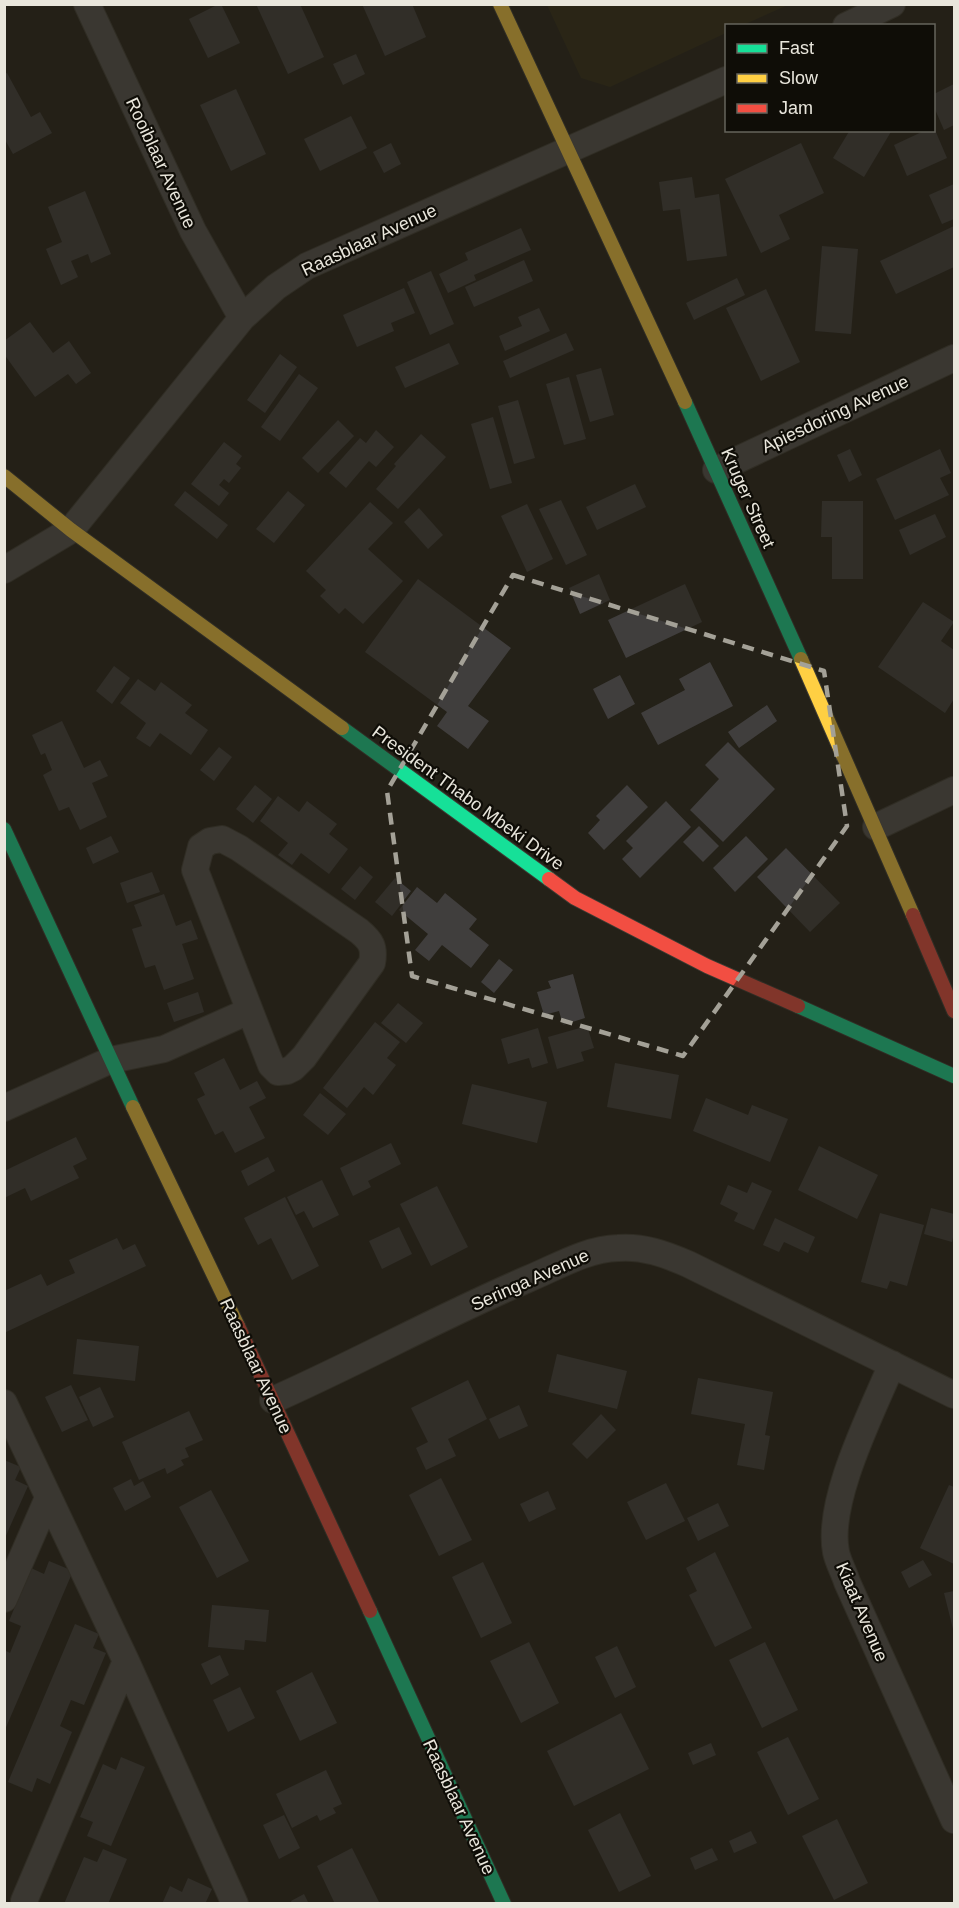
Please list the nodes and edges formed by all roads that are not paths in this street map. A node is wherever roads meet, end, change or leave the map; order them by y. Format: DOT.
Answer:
graph roads {
  1 [pos="87,4"];
  2 [pos="500,4"];
  3 [pos="892,4"];
  4 [pos="850,24"];
  5 [pos="725,80"];
  6 [pos="567,152"];
  7 [pos="242,318"];
  8 [pos="954,358"];
  9 [pos="716,470"];
  10 [pos="4,476"];
  11 [pos="71,530"];
  12 [pos="4,570"];
  13 [pos="954,790"];
  14 [pos="876,827"];
  15 [pos="4,829"];
  16 [pos="249,1011"];
  17 [pos="954,1011"];
  18 [pos="111,1060"];
  19 [pos="954,1076"];
  20 [pos="4,1108"];
  21 [pos="892,1364"];
  22 [pos="954,1395"];
  23 [pos="273,1400"];
  24 [pos="4,1403"];
  25 [pos="48,1498"];
  26 [pos="4,1599"];
  27 [pos="126,1661"];
  28 [pos="954,1820"];
  29 [pos="24,1901"];
  30 [pos="231,1901"];
  31 [pos="504,1904"];
  1 -- 7 [label="street, Rooiblaar Avenue"];
  2 -- 6 [label="street, Kruger Street"];
  3 -- 4 [label="street"];
  5 -- 6 [label="street, Raasblaar Avenue"];
  6 -- 7 [label="street, Raasblaar Avenue"];
  6 -- 9 [label="street, Kruger Street"];
  7 -- 11 [label="street, Raasblaar Avenue"];
  8 -- 9 [label="street, Apiesdoring Avenue"];
  9 -- 14 [label="street, Kruger Street"];
  10 -- 11 [label="street, President Thabo Mbeki Drive"];
  11 -- 12 [label="street, Raasblaar Avenue"];
  11 -- 19 [label="street, President Thabo Mbeki Drive"];
  13 -- 14 [label="street"];
  14 -- 17 [label="street, Kruger Street"];
  15 -- 18 [label="street, Raasblaar Avenue"];
  16 -- 16 [label="street"];
  16 -- 18 [label="street"];
  18 -- 20 [label="street"];
  18 -- 23 [label="street, Raasblaar Avenue"];
  21 -- 22 [label="street, Seringa Avenue"];
  21 -- 23 [label="street, Seringa Avenue"];
  21 -- 28 [label="street, Kiaat Avenue"];
  23 -- 31 [label="street, Raasblaar Avenue"];
  24 -- 25 [label="street"];
  25 -- 26 [label="street"];
  25 -- 27 [label="street"];
  27 -- 29 [label="street"];
  27 -- 30 [label="street"];
}
